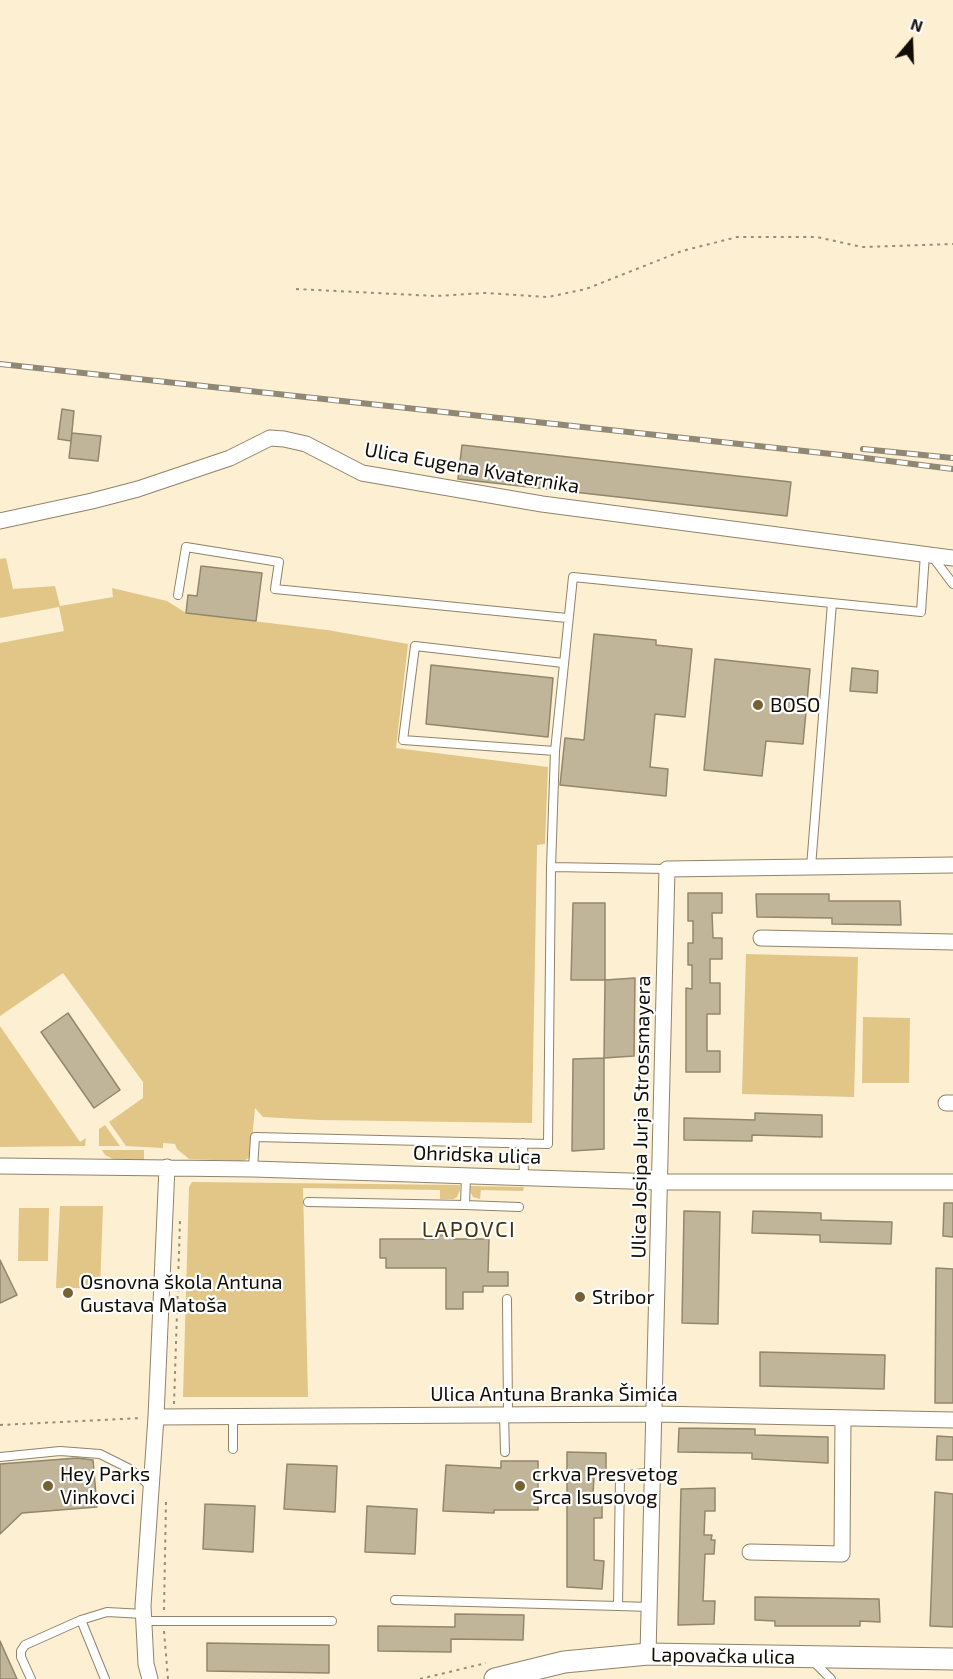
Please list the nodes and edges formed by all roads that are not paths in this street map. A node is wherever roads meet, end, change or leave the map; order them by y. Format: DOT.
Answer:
graph roads {
  1 [pos="0,521"];
  2 [pos="928,554"];
  3 [pos="953,558"];
  4 [pos="953,584"];
  5 [pos="178,596"];
  6 [pos="832,603"];
  7 [pos="567,618"];
  8 [pos="563,663"];
  9 [pos="555,752"];
  10 [pos="953,865"];
  11 [pos="551,867"];
  12 [pos="811,867"];
  13 [pos="667,869"];
  14 [pos="761,938"];
  15 [pos="953,942"];
  16 [pos="523,1143"];
  17 [pos="0,1166"];
  18 [pos="167,1167"];
  19 [pos="253,1168"];
  20 [pos="466,1175"];
  21 [pos="524,1177"];
  22 [pos="660,1182"];
  23 [pos="953,1182"];
  24 [pos="308,1202"];
  25 [pos="465,1205"];
  26 [pos="519,1207"];
  27 [pos="507,1299"];
  28 [pos="655,1414"];
  29 [pos="506,1415"];
  30 [pos="233,1416"];
  31 [pos="156,1417"];
  32 [pos="843,1418"];
  33 [pos="953,1420"];
  34 [pos="233,1449"];
  35 [pos="505,1452"];
  36 [pos="0,1457"];
  37 [pos="653,1472"];
  38 [pos="151,1486"];
  39 [pos="750,1552"];
  40 [pos="395,1600"];
  41 [pos="618,1606"];
  42 [pos="650,1607"];
  43 [pos="144,1617"];
  44 [pos="81,1620"];
  45 [pos="332,1621"];
  46 [pos="648,1654"];
  47 [pos="809,1658"];
  48 [pos="953,1659"];
  49 [pos="31,1679"];
  50 [pos="105,1679"];
  51 [pos="150,1679"];
  52 [pos="495,1679"];
  53 [pos="831,1679"];
  1 -- 2 [label="street, Ulica Eugena Kvaternika"];
  2 -- 3 [label="street, Ulica Eugena Kvaternika"];
  2 -- 4 [label="lane"];
  2 -- 6 [label="lane"];
  5 -- 7 [label="lane"];
  6 -- 7 [label="lane"];
  6 -- 12 [label="lane"];
  7 -- 8 [label="lane"];
  8 -- 9 [label="lane"];
  8 -- 9 [label="lane"];
  9 -- 11 [label="lane"];
  10 -- 12 [label="street"];
  11 -- 13 [label="lane"];
  11 -- 16 [label="lane"];
  12 -- 13 [label="street"];
  13 -- 22 [label="street, Ulica Josipa Jurja Strossmayera"];
  14 -- 15 [label="street"];
  16 -- 19 [label="lane"];
  16 -- 21 [label="lane"];
  17 -- 18 [label="street, Ohridska ulica"];
  18 -- 19 [label="street, Ohridska ulica"];
  18 -- 31 [label="street"];
  19 -- 20 [label="street, Ohridska ulica"];
  20 -- 21 [label="street, Ohridska ulica"];
  20 -- 25 [label="lane"];
  21 -- 22 [label="street, Ohridska ulica"];
  22 -- 23 [label="street, Ohridska ulica"];
  22 -- 28 [label="street, Ulica Josipa Jurja Strossmayera"];
  24 -- 25 [label="lane"];
  25 -- 26 [label="lane"];
  27 -- 29 [label="lane"];
  28 -- 29 [label="street, Ulica Antuna Branka Šimića"];
  28 -- 32 [label="street, Ulica Antuna Branka Šimića"];
  28 -- 37 [label="street, Ulica Josipa Jurja Strossmayera"];
  29 -- 30 [label="street, Ulica Antuna Branka Šimića"];
  29 -- 35 [label="lane"];
  30 -- 31 [label="street, Ulica Antuna Branka Šimića"];
  30 -- 34 [label="lane"];
  31 -- 38 [label="street"];
  32 -- 33 [label="street, Ulica Antuna Branka Šimića"];
  32 -- 39 [label="street"];
  36 -- 38 [label="lane"];
  37 -- 41 [label="lane"];
  37 -- 42 [label="street, Ulica Josipa Jurja Strossmayera"];
  38 -- 43 [label="street"];
  40 -- 41 [label="lane"];
  41 -- 42 [label="lane"];
  42 -- 46 [label="street, Ulica Josipa Jurja Strossmayera"];
  43 -- 44 [label="lane"];
  43 -- 45 [label="lane"];
  43 -- 51 [label="street"];
  44 -- 49 [label="lane"];
  44 -- 50 [label="lane"];
  46 -- 47 [label="main road, Lapovačka ulica"];
  46 -- 52 [label="main road, Lapovačka ulica"];
  47 -- 48 [label="main road, Lapovačka ulica"];
  47 -- 53 [label="lane"];
}
